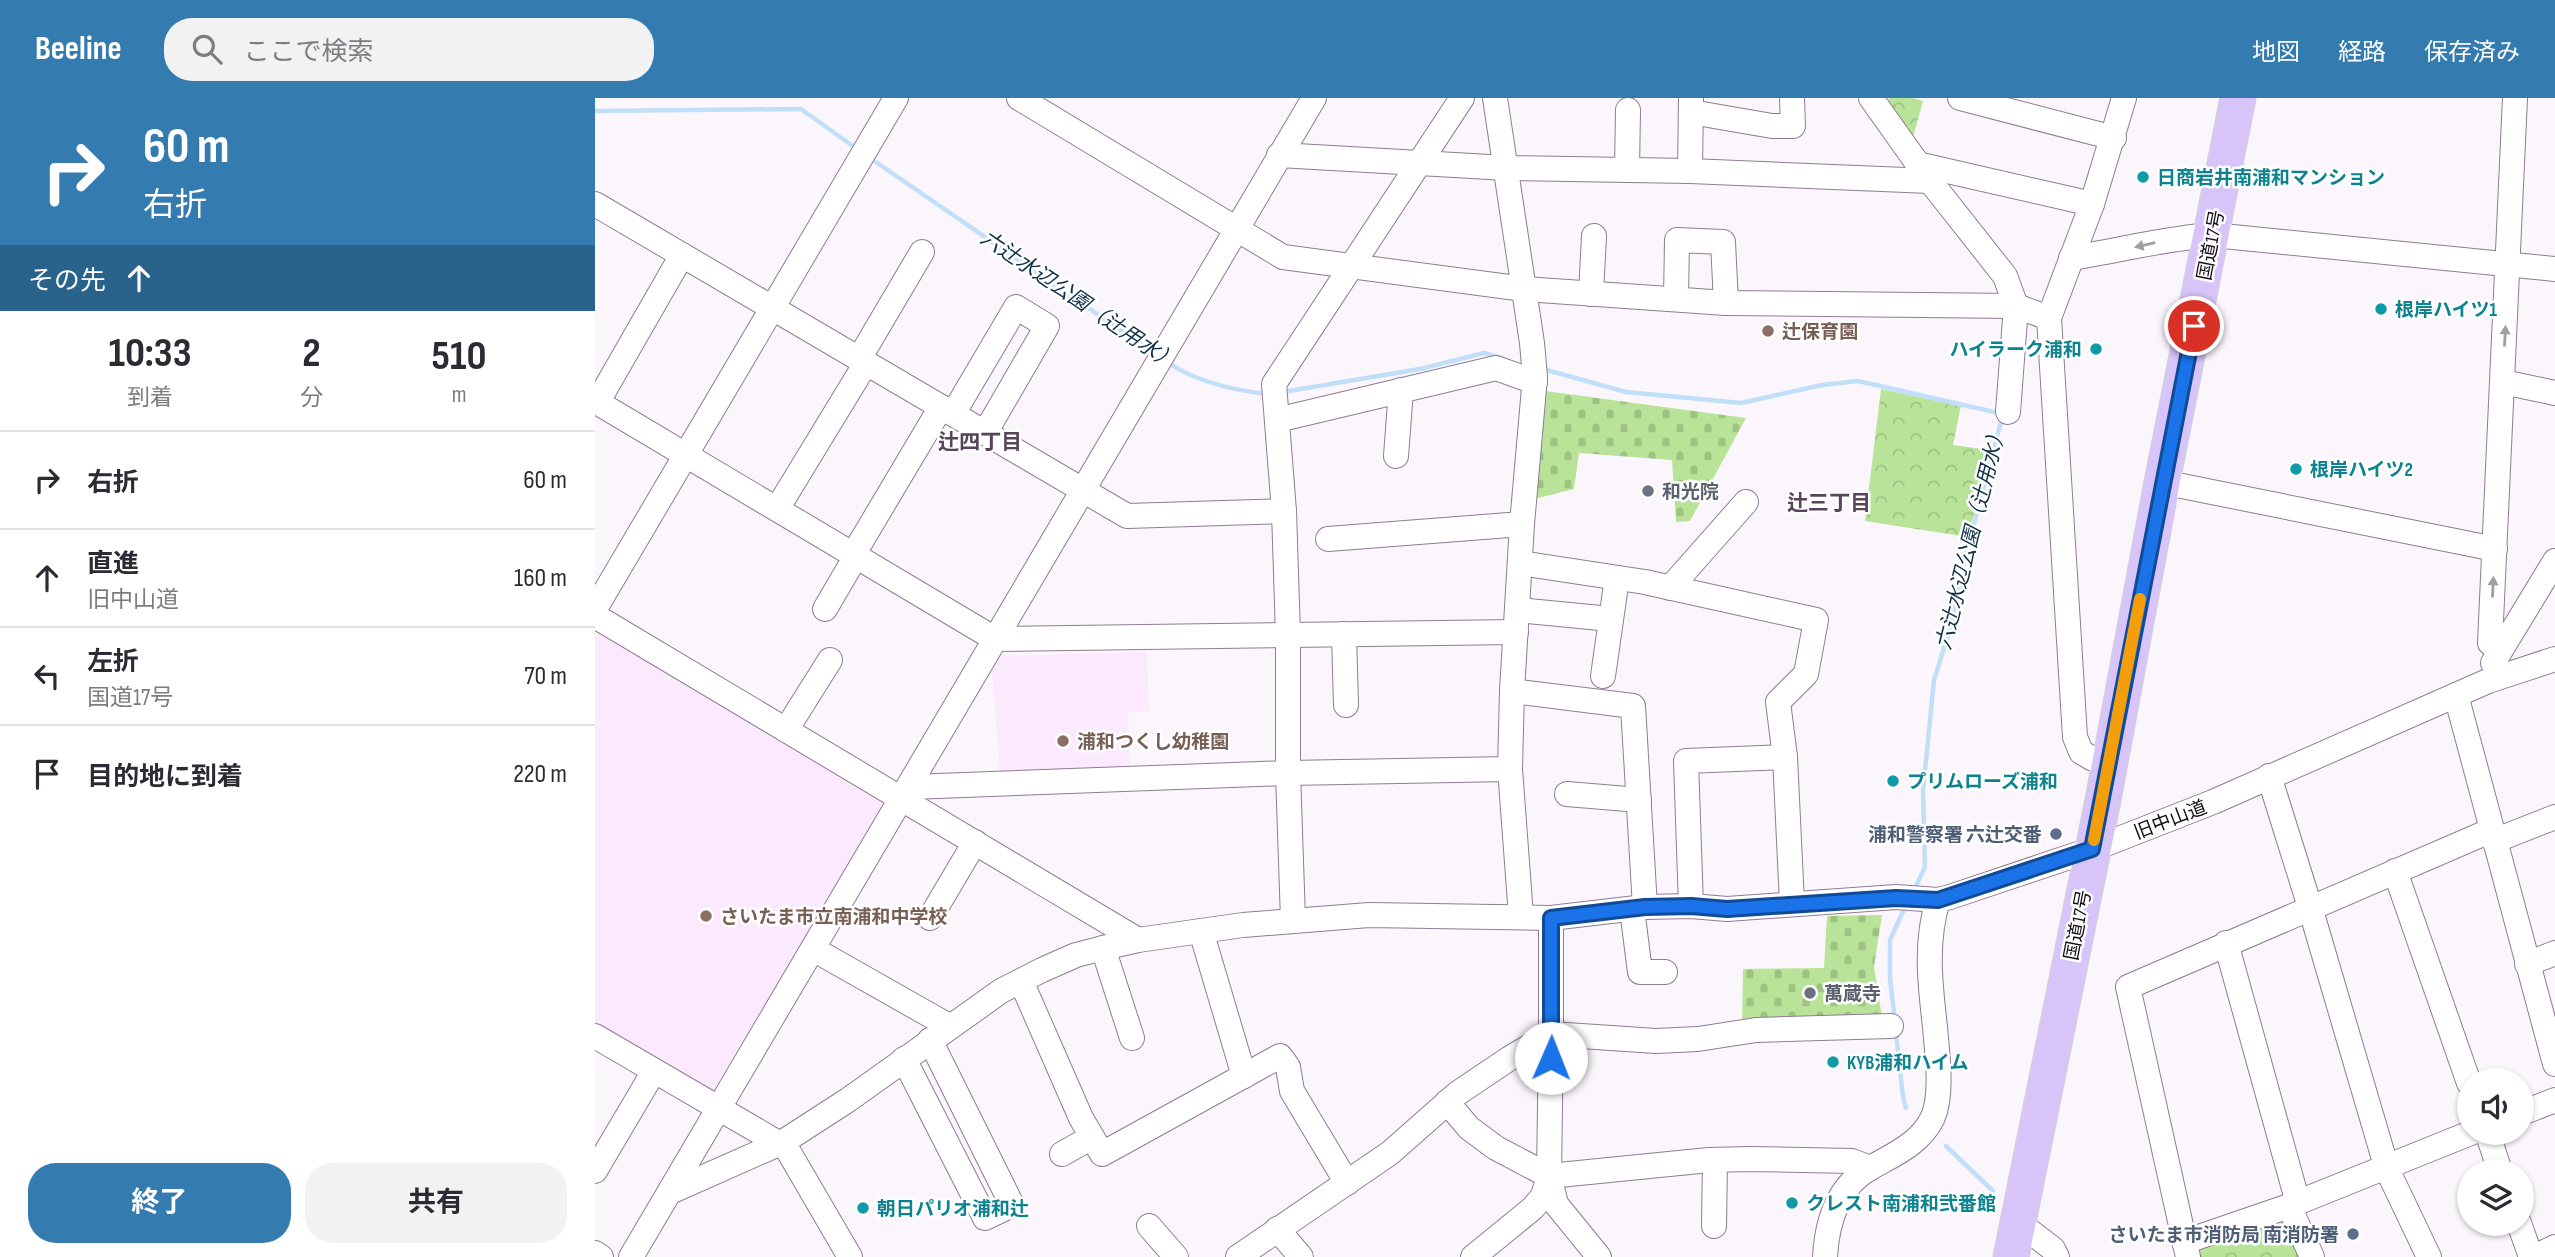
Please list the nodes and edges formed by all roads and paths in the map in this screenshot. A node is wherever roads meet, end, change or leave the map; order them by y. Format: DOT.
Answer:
graph roads {
  1 [pos="895,98"];
  2 [pos="1019,98"];
  3 [pos="1314,98"];
  4 [pos="1462,98"];
  5 [pos="1495,98"];
  6 [pos="1792,98"];
  7 [pos="1871,98"];
  8 [pos="1960,98"];
  9 [pos="2125,98"];
  10 [pos="2238,98"];
  11 [pos="2515,98"];
  12 [pos="1691,105"];
  13 [pos="1628,110"];
  14 [pos="2114,138"];
  15 [pos="1279,155"];
  16 [pos="1420,162"];
  17 [pos="1507,168"];
  18 [pos="1627,170"];
  19 [pos="1690,171"];
  20 [pos="1923,173"];
  21 [pos="595,204"];
  22 [pos="2092,204"];
  23 [pos="1237,230"];
  24 [pos="2213,235"];
  25 [pos="1594,236"];
  26 [pos="922,252"];
  27 [pos="682,255"];
  28 [pos="2071,258"];
  29 [pos="2509,264"];
  30 [pos="1351,265"];
  31 [pos="2555,269"];
  32 [pos="1524,289"];
  33 [pos="1591,293"];
  34 [pos="1676,299"];
  35 [pos="1726,303"];
  36 [pos="2016,306"];
  37 [pos="772,308"];
  38 [pos="2049,318"];
  39 [pos="863,361"];
  40 [pos="1535,382"];
  41 [pos="2503,382"];
  42 [pos="1401,390"];
  43 [pos="2555,393"];
  44 [pos="596,402"];
  45 [pos="947,410"];
  46 [pos="2008,412"];
  47 [pos="1277,419"];
  48 [pos="985,433"];
  49 [pos="685,455"];
  50 [pos="1396,456"];
  51 [pos="2162,482"];
  52 [pos="1082,489"];
  53 [pos="1746,502"];
  54 [pos="777,509"];
  55 [pos="1284,511"];
  56 [pos="1522,524"];
  57 [pos="1328,538"];
  58 [pos="2495,549"];
  59 [pos="855,556"];
  60 [pos="2555,561"];
  61 [pos="1520,563"];
  62 [pos="1616,578"];
  63 [pos="1671,588"];
  64 [pos="595,609"];
  65 [pos="825,609"];
  66 [pos="595,616"];
  67 [pos="1611,619"];
  68 [pos="1517,621"];
  69 [pos="1344,634"];
  70 [pos="1288,635"];
  71 [pos="995,639"];
  72 [pos="2500,651"];
  73 [pos="2555,659"];
  74 [pos="830,660"];
  75 [pos="1603,676"];
  76 [pos="2488,681"];
  77 [pos="1512,691"];
  78 [pos="2456,695"];
  79 [pos="1346,705"];
  80 [pos="786,730"];
  81 [pos="1785,757"];
  82 [pos="2111,759"];
  83 [pos="1510,769"];
  84 [pos="1288,773"];
  85 [pos="2269,776"];
  86 [pos="906,793"];
  87 [pos="1567,794"];
  88 [pos="1639,800"];
  89 [pos="2555,817"];
  90 [pos="2493,836"];
  91 [pos="975,842"];
  92 [pos="2092,849"];
  93 [pos="2395,871"];
  94 [pos="1938,900"];
  95 [pos="1791,903"];
  96 [pos="1691,906"];
  97 [pos="2310,907"];
  98 [pos="1639,908"];
  99 [pos="1521,916"];
  100 [pos="930,918"];
  101 [pos="1551,918"];
  102 [pos="1293,920"];
  103 [pos="1201,931"];
  104 [pos="1138,940"];
  105 [pos="2226,943"];
  106 [pos="1103,947"];
  107 [pos="813,949"];
  108 [pos="2555,953"];
  109 [pos="2527,964"];
  110 [pos="1665,972"];
  111 [pos="1021,981"];
  112 [pos="1891,1026"];
  113 [pos="940,1033"];
  114 [pos="1552,1034"];
  115 [pos="595,1036"];
  116 [pos="1132,1038"];
  117 [pos="904,1059"];
  118 [pos="2555,1064"];
  119 [pos="2464,1068"];
  120 [pos="654,1071"];
  121 [pos="1244,1076"];
  122 [pos="2555,1100"];
  123 [pos="1447,1102"];
  124 [pos="2534,1108"];
  125 [pos="718,1109"];
  126 [pos="2457,1139"];
  127 [pos="781,1143"];
  128 [pos="1097,1145"];
  129 [pos="1062,1154"];
  130 [pos="1715,1160"];
  131 [pos="1870,1168"];
  132 [pos="2387,1169"];
  133 [pos="595,1171"];
  134 [pos="1549,1176"];
  135 [pos="1347,1183"];
  136 [pos="670,1192"];
  137 [pos="2294,1204"];
  138 [pos="2018,1222"];
  139 [pos="1149,1226"];
  140 [pos="1714,1226"];
  141 [pos="1277,1229"];
  142 [pos="2524,1236"];
  143 [pos="2555,1247"];
  144 [pos="2186,1250"];
  145 [pos="595,1253"];
  146 [pos="601,1257"];
  147 [pos="631,1257"];
  148 [pos="850,1257"];
  149 [pos="1177,1257"];
  150 [pos="1238,1257"];
  151 [pos="1301,1257"];
  152 [pos="1472,1257"];
  153 [pos="1599,1257"];
  154 [pos="1825,1257"];
  155 [pos="2011,1257"];
  156 [pos="2057,1257"];
  157 [pos="2312,1257"];
  158 [pos="2429,1257"];
  159 [pos="2533,1257"];
  1 -- 37 [label="street"];
  2 -- 23 [label="street"];
  3 -- 15 [label="street"];
  4 -- 16 [label="street"];
  5 -- 17 [label="street"];
  6 -- 12 [label="street"];
  7 -- 20 [label="street"];
  8 -- 14 [label="street"];
  9 -- 14 [label="street"];
  10 -- 24 [label="highway, 国道17号"];
  11 -- 29 [label="street"];
  12 -- 19 [label="street"];
  13 -- 18 [label="street"];
  14 -- 22 [label="street"];
  15 -- 16 [label="street"];
  15 -- 23 [label="street"];
  16 -- 17 [label="street"];
  16 -- 30 [label="street"];
  17 -- 18 [label="street"];
  17 -- 32 [label="street"];
  18 -- 19 [label="street"];
  19 -- 20 [label="street"];
  20 -- 22 [label="street"];
  20 -- 36 [label="street"];
  21 -- 27 [label="street"];
  22 -- 28 [label="street"];
  23 -- 30 [label="street"];
  23 -- 52 [label="street"];
  24 -- 28 [label="street, one-way"];
  24 -- 29 [label="street"];
  24 -- 51 [label="highway, 国道17号"];
  25 -- 33 [label="street"];
  26 -- 39 [label="street"];
  27 -- 37 [label="street"];
  27 -- 44 [label="street"];
  28 -- 38 [label="street"];
  29 -- 31 [label="street"];
  41 -- 29 [label="street, one-way"];
  30 -- 32 [label="street"];
  30 -- 47 [label="street"];
  32 -- 33 [label="street"];
  32 -- 40 [label="street"];
  33 -- 34 [label="street"];
  34 -- 35 [label="street"];
  34 -- 35 [label="street"];
  35 -- 36 [label="street"];
  36 -- 38 [label="street"];
  36 -- 46 [label="street"];
  37 -- 39 [label="street"];
  37 -- 49 [label="street"];
  38 -- 82 [label="street"];
  39 -- 45 [label="street"];
  39 -- 54 [label="street"];
  40 -- 42 [label="street"];
  40 -- 56 [label="street"];
  41 -- 43 [label="street"];
  41 -- 58 [label="street"];
  42 -- 47 [label="street"];
  42 -- 50 [label="street"];
  44 -- 49 [label="street"];
  45 -- 48 [label="street"];
  45 -- 48 [label="street"];
  45 -- 59 [label="street"];
  47 -- 55 [label="street"];
  48 -- 52 [label="street"];
  49 -- 54 [label="street"];
  49 -- 64 [label="street"];
  51 -- 58 [label="street"];
  51 -- 82 [label="highway, 国道17号"];
  52 -- 55 [label="street"];
  52 -- 71 [label="street"];
  53 -- 63 [label="street"];
  54 -- 59 [label="street"];
  55 -- 70 [label="street"];
  56 -- 57 [label="street"];
  56 -- 61 [label="street"];
  72 -- 58 [label="street, one-way"];
  59 -- 65 [label="street"];
  59 -- 71 [label="street"];
  60 -- 72 [label="street"];
  61 -- 62 [label="street"];
  61 -- 68 [label="street"];
  62 -- 63 [label="street"];
  62 -- 67 [label="street"];
  63 -- 81 [label="street"];
  66 -- 80 [label="street"];
  67 -- 68 [label="street"];
  67 -- 75 [label="street"];
  68 -- 69 [label="street"];
  68 -- 77 [label="street"];
  69 -- 70 [label="street"];
  69 -- 79 [label="street"];
  70 -- 71 [label="street"];
  70 -- 84 [label="street"];
  71 -- 86 [label="street"];
  72 -- 76 [label="street"];
  73 -- 76 [label="street, 旧中山道"];
  74 -- 80 [label="street"];
  76 -- 78 [label="street, 旧中山道"];
  77 -- 83 [label="street"];
  77 -- 88 [label="street"];
  78 -- 85 [label="street, 旧中山道"];
  78 -- 90 [label="street"];
  80 -- 86 [label="street"];
  81 -- 95 [label="street"];
  81 -- 96 [label="street"];
  82 -- 92 [label="highway, 国道17号"];
  83 -- 84 [label="street"];
  83 -- 99 [label="street"];
  84 -- 86 [label="street"];
  84 -- 102 [label="street"];
  85 -- 92 [label="street, 旧中山道"];
  85 -- 97 [label="street"];
  86 -- 91 [label="street"];
  86 -- 107 [label="street"];
  87 -- 88 [label="street"];
  88 -- 98 [label="street"];
  89 -- 90 [label="street"];
  90 -- 93 [label="street"];
  90 -- 109 [label="street"];
  91 -- 100 [label="street"];
  91 -- 104 [label="street"];
  92 -- 94 [label="street, 旧中山道"];
  92 -- 138 [label="highway, 国道17号"];
  93 -- 97 [label="street"];
  93 -- 119 [label="street"];
  94 -- 95 [label="street"];
  94 -- 131 [label="street"];
  95 -- 96 [label="street"];
  96 -- 98 [label="street"];
  97 -- 105 [label="street"];
  97 -- 132 [label="street"];
  98 -- 101 [label="street"];
  98 -- 110 [label="street"];
  99 -- 101 [label="street"];
  99 -- 102 [label="street"];
  101 -- 114 [label="street"];
  102 -- 103 [label="street"];
  103 -- 104 [label="street"];
  103 -- 121 [label="street"];
  104 -- 106 [label="street"];
  105 -- 137 [label="street"];
  105 -- 144 [label="street"];
  106 -- 111 [label="street"];
  106 -- 116 [label="street"];
  107 -- 113 [label="street"];
  107 -- 125 [label="street"];
  108 -- 109 [label="street"];
  109 -- 118 [label="street"];
  111 -- 113 [label="street"];
  111 -- 128 [label="street"];
  112 -- 114 [label="street"];
  113 -- 117 [label="street"];
  113 -- 117 [label="street"];
  114 -- 123 [label="street"];
  114 -- 134 [label="street"];
  115 -- 120 [label="street"];
  117 -- 127 [label="street"];
  120 -- 125 [label="street"];
  120 -- 133 [label="street"];
  121 -- 128 [label="street"];
  121 -- 135 [label="street"];
  122 -- 124 [label="street"];
  123 -- 134 [label="street"];
  123 -- 135 [label="street"];
  125 -- 127 [label="street"];
  125 -- 136 [label="street"];
  126 -- 132 [label="street"];
  127 -- 136 [label="street"];
  127 -- 148 [label="street"];
  128 -- 129 [label="street"];
  130 -- 131 [label="street"];
  130 -- 134 [label="street"];
  130 -- 140 [label="street"];
  131 -- 154 [label="street"];
  132 -- 137 [label="street"];
  132 -- 158 [label="street"];
  134 -- 152 [label="street"];
  134 -- 153 [label="street"];
  135 -- 141 [label="street"];
  136 -- 147 [label="street"];
  137 -- 144 [label="street"];
  137 -- 157 [label="street"];
  138 -- 155 [label="highway, 国道17号"];
  138 -- 156 [label="street"];
  139 -- 149 [label="street"];
  141 -- 150 [label="street"];
  141 -- 151 [label="street"];
  142 -- 159 [label="street"];
  143 -- 159 [label="street"];
  145 -- 146 [label="street"];
}
